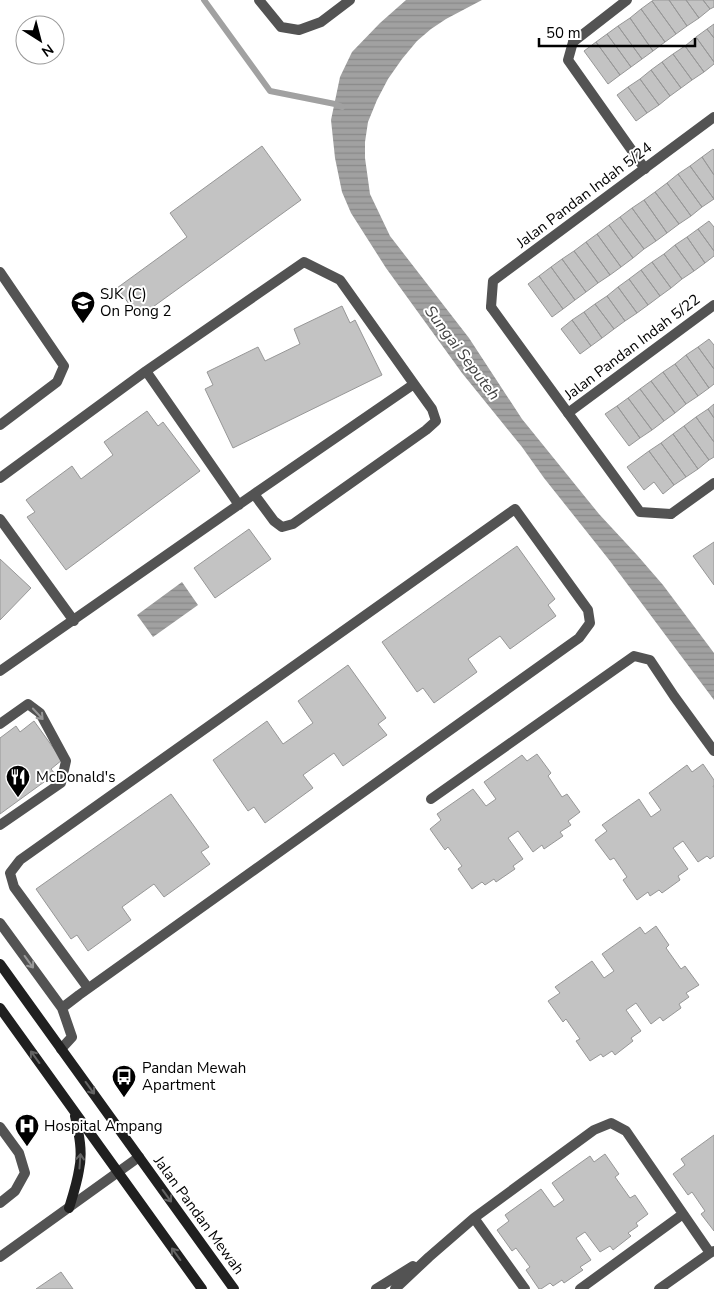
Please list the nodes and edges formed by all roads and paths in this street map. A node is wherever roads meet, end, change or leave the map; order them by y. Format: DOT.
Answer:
graph roads {
  1 [pos="259,0"];
  2 [pos="350,0"];
  3 [pos="627,0"];
  4 [pos="714,117"];
  5 [pos="644,169"];
  6 [pos="0,272"];
  7 [pos="714,305"];
  8 [pos="146,370"];
  9 [pos="414,384"];
  10 [pos="568,413"];
  11 [pos="0,425"];
  12 [pos="0,478"];
  13 [pos="714,484"];
  14 [pos="254,494"];
  15 [pos="238,505"];
  16 [pos="0,520"];
  17 [pos="74,621"];
  18 [pos="0,672"];
  19 [pos="0,724"];
  20 [pos="714,751"];
  21 [pos="431,799"];
  22 [pos="0,825"];
  23 [pos="0,923"];
  24 [pos="0,964"];
  25 [pos="88,988"];
  26 [pos="0,1008"];
  27 [pos="62,1008"];
  28 [pos="61,1048"];
  29 [pos="74,1111"];
  30 [pos="0,1127"];
  31 [pos="139,1157"];
  32 [pos="118,1172"];
  33 [pos="0,1203"];
  34 [pos="69,1208"];
  35 [pos="683,1214"];
  36 [pos="474,1218"];
  37 [pos="712,1252"];
  38 [pos="0,1257"];
  39 [pos="429,1257"];
  40 [pos="202,1289"];
  41 [pos="234,1289"];
  42 [pos="376,1289"];
  43 [pos="395,1289"];
  44 [pos="525,1289"];
  45 [pos="580,1289"];
  46 [pos="659,1289"];
  1 -- 2 [label="street"];
  3 -- 5 [label="street"];
  4 -- 5 [label="street, Jalan Pandan Indah 5/24"];
  5 -- 10 [label="street, Jalan Pandan Indah 5/24"];
  6 -- 11 [label="street"];
  7 -- 10 [label="street, Jalan Pandan Indah 5/22"];
  8 -- 9 [label="street"];
  8 -- 12 [label="street"];
  8 -- 15 [label="street"];
  9 -- 14 [label="street"];
  9 -- 14 [label="street"];
  10 -- 13 [label="street"];
  14 -- 15 [label="street"];
  15 -- 17 [label="street"];
  16 -- 17 [label="street"];
  17 -- 18 [label="street"];
  19 -- 22 [label="street, one-way"];
  20 -- 21 [label="street"];
  23 -- 27 [label="street, one-way"];
  24 -- 28 [label="main road, Jalan Pandan Mewah"];
  25 -- 25 [label="street"];
  25 -- 27 [label="street"];
  29 -- 26 [label="main road, one-way"];
  27 -- 28 [label="street"];
  28 -- 31 [label="main road, Jalan Pandan Mewah, one-way"];
  29 -- 32 [label="main road"];
  34 -- 29 [label="main road, one-way"];
  30 -- 33 [label="street"];
  31 -- 32 [label="street"];
  31 -- 41 [label="main road, Jalan Pandan Mewah, one-way"];
  32 -- 34 [label="street"];
  40 -- 32 [label="main road, one-way"];
  34 -- 38 [label="street"];
  35 -- 36 [label="street"];
  35 -- 37 [label="street"];
  35 -- 45 [label="street"];
  36 -- 39 [label="street"];
  36 -- 44 [label="street"];
  37 -- 46 [label="street"];
  39 -- 42 [label="street"];
  39 -- 43 [label="street"];
}
